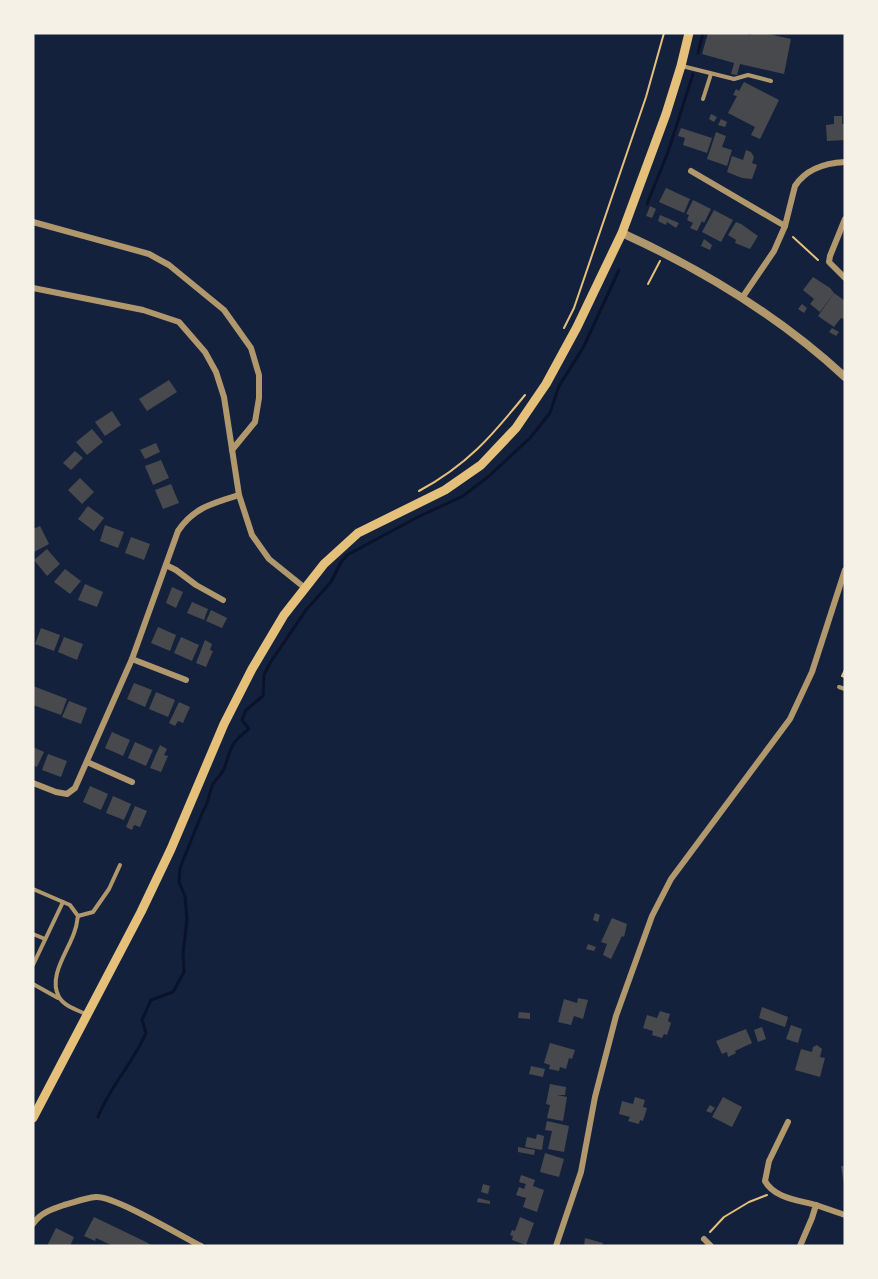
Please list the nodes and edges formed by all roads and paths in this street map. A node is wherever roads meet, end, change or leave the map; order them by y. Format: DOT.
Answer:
graph roads {
  1 [pos="664,33"];
  2 [pos="689,33"];
  3 [pos="681,66"];
  4 [pos="711,74"];
  5 [pos="771,81"];
  6 [pos="703,99"];
  7 [pos="845,162"];
  8 [pos="691,171"];
  9 [pos="845,219"];
  10 [pos="33,222"];
  11 [pos="785,226"];
  12 [pos="622,233"];
  13 [pos="793,237"];
  14 [pos="664,253"];
  15 [pos="818,260"];
  16 [pos="845,278"];
  17 [pos="648,284"];
  18 [pos="33,288"];
  19 [pos="742,298"];
  20 [pos="564,329"];
  21 [pos="845,377"];
  22 [pos="525,395"];
  23 [pos="232,450"];
  24 [pos="239,495"];
  25 [pos="411,495"];
  26 [pos="166,565"];
  27 [pos="845,570"];
  28 [pos="305,588"];
  29 [pos="223,600"];
  30 [pos="132,659"];
  31 [pos="845,670"];
  32 [pos="845,677"];
  33 [pos="186,680"];
  34 [pos="839,687"];
  35 [pos="845,689"];
  36 [pos="87,762"];
  37 [pos="132,782"];
  38 [pos="33,783"];
  39 [pos="120,866"];
  40 [pos="33,889"];
  41 [pos="63,902"];
  42 [pos="78,916"];
  43 [pos="33,934"];
  44 [pos="45,939"];
  45 [pos="33,965"];
  46 [pos="33,984"];
  47 [pos="59,998"];
  48 [pos="87,1014"];
  49 [pos="33,1118"];
  50 [pos="788,1122"];
  51 [pos="775,1193"];
  52 [pos="816,1205"];
  53 [pos="845,1215"];
  54 [pos="33,1224"];
  55 [pos="704,1239"];
  56 [pos="201,1246"];
  57 [pos="556,1246"];
  58 [pos="711,1246"];
  59 [pos="800,1246"];
  1 -- 20 [label="path"];
  2 -- 3 [label="main road"];
  3 -- 4 [label="lane"];
  3 -- 12 [label="main road"];
  4 -- 5 [label="lane"];
  4 -- 6 [label="lane"];
  7 -- 11 [label="street"];
  8 -- 11 [label="street"];
  9 -- 16 [label="street"];
  10 -- 23 [label="street"];
  11 -- 19 [label="street"];
  12 -- 14 [label="street"];
  12 -- 28 [label="main road"];
  13 -- 15 [label="path"];
  14 -- 17 [label="path"];
  14 -- 19 [label="street"];
  18 -- 23 [label="street"];
  19 -- 21 [label="street"];
  22 -- 25 [label="path"];
  23 -- 24 [label="street"];
  24 -- 26 [label="street"];
  24 -- 28 [label="street"];
  26 -- 29 [label="street"];
  26 -- 30 [label="street"];
  27 -- 57 [label="street"];
  28 -- 48 [label="main road"];
  30 -- 33 [label="street"];
  30 -- 36 [label="street"];
  31 -- 32 [label="path"];
  34 -- 35 [label="lane"];
  36 -- 37 [label="street"];
  36 -- 38 [label="street"];
  39 -- 42 [label="lane"];
  40 -- 41 [label="lane"];
  41 -- 42 [label="lane"];
  41 -- 44 [label="lane"];
  42 -- 47 [label="lane"];
  43 -- 44 [label="lane"];
  44 -- 45 [label="lane"];
  46 -- 47 [label="lane"];
  47 -- 48 [label="lane"];
  48 -- 49 [label="main road"];
  50 -- 51 [label="street"];
  51 -- 52 [label="street"];
  51 -- 55 [label="path"];
  52 -- 53 [label="street"];
  52 -- 59 [label="street"];
  54 -- 56 [label="street"];
  55 -- 58 [label="street"];
}
